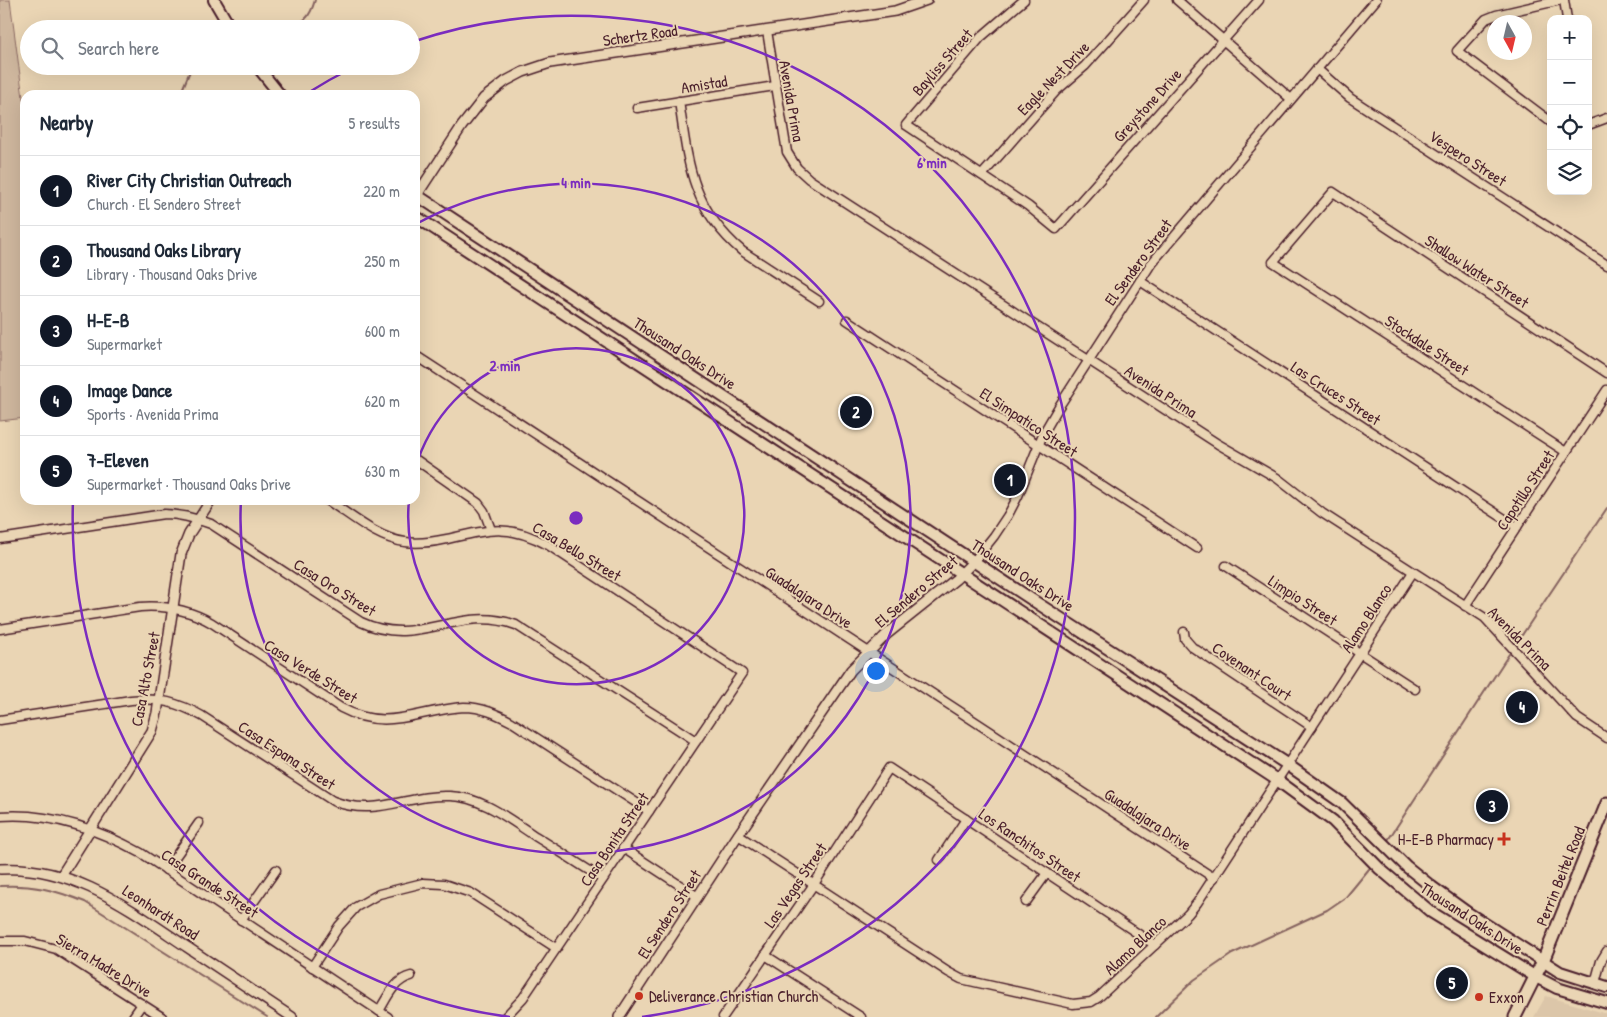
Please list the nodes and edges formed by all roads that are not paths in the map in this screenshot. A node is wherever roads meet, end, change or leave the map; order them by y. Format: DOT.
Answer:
graph roads {
  1 [pos="214,0"];
  2 [pos="928,0"];
  3 [pos="1024,0"];
  4 [pos="1144,0"];
  5 [pos="1177,0"];
  6 [pos="1259,0"];
  7 [pos="1376,0"];
  8 [pos="1563,0"];
  9 [pos="1566,15"];
  10 [pos="226,20"];
  11 [pos="767,31"];
  12 [pos="1224,40"];
  13 [pos="1317,69"];
  14 [pos="263,75"];
  15 [pos="775,86"];
  16 [pos="276,90"];
  17 [pos="1291,99"];
  18 [pos="680,101"];
  19 [pos="637,108"];
  20 [pos="1607,118"];
  21 [pos="1547,119"];
  22 [pos="1592,124"];
  23 [pos="982,175"];
  24 [pos="420,190"];
  25 [pos="420,199"];
  26 [pos="420,219"];
  27 [pos="1273,262"];
  28 [pos="1607,265"];
  29 [pos="1140,281"];
  30 [pos="819,301"];
  31 [pos="847,320"];
  32 [pos="420,358"];
  33 [pos="1088,360"];
  34 [pos="1607,373"];
  35 [pos="1607,390"];
  36 [pos="1039,444"];
  37 [pos="1566,452"];
  38 [pos="420,462"];
  39 [pos="208,505"];
  40 [pos="335,505"];
  41 [pos="199,519"];
  42 [pos="1518,527"];
  43 [pos="491,530"];
  44 [pos="0,539"];
  45 [pos="1197,548"];
  46 [pos="974,561"];
  47 [pos="1226,566"];
  48 [pos="1413,572"];
  49 [pos="962,575"];
  50 [pos="1465,606"];
  51 [pos="173,608"];
  52 [pos="0,629"];
  53 [pos="1184,632"];
  54 [pos="868,652"];
  55 [pos="1360,654"];
  56 [pos="742,673"];
  57 [pos="1415,689"];
  58 [pos="160,699"];
  59 [pos="0,720"];
  60 [pos="1312,727"];
  61 [pos="1607,738"];
  62 [pos="696,741"];
  63 [pos="1288,765"];
  64 [pos="889,768"];
  65 [pos="1277,780"];
  66 [pos="1607,803"];
  67 [pos="649,811"];
  68 [pos="0,816"];
  69 [pos="966,819"];
  70 [pos="199,823"];
  71 [pos="90,829"];
  72 [pos="738,835"];
  73 [pos="623,848"];
  74 [pos="939,860"];
  75 [pos="0,869"];
  76 [pos="166,870"];
  77 [pos="276,870"];
  78 [pos="1047,873"];
  79 [pos="61,876"];
  80 [pos="1214,878"];
  81 [pos="603,879"];
  82 [pos="814,884"];
  83 [pos="698,897"];
  84 [pos="1026,902"];
  85 [pos="241,920"];
  86 [pos="0,941"];
  87 [pos="1155,945"];
  88 [pos="556,948"];
  89 [pos="1607,951"];
  90 [pos="765,955"];
  91 [pos="1543,962"];
  92 [pos="312,967"];
  93 [pos="411,976"];
  94 [pos="1536,978"];
  95 [pos="1595,983"];
  96 [pos="1607,987"];
  97 [pos="1607,1003"];
  98 [pos="142,1004"];
  99 [pos="379,1011"];
  100 [pos="133,1017"];
  101 [pos="162,1017"];
  102 [pos="292,1017"];
  103 [pos="388,1017"];
  104 [pos="505,1017"];
  105 [pos="619,1017"];
  106 [pos="723,1017"];
  107 [pos="860,1017"];
  108 [pos="1515,1017"];
  1 -- 10 [label="main road"];
  2 -- 11 [label="street, Schertz Road"];
  3 -- 23 [label="street, Bayliss Street"];
  4 -- 23 [label="street, Eagle Nest Drive"];
  5 -- 12 [label="street"];
  6 -- 12 [label="street, Greystone Drive"];
  7 -- 13 [label="street, El Sendero Street"];
  8 -- 9 [label="street"];
  8 -- 21 [label="street"];
  11 -- 15 [label="street, Avenida Prima"];
  11 -- 24 [label="street, Schertz Road"];
  12 -- 17 [label="street"];
  12 -- 23 [label="street, Greystone Drive"];
  13 -- 17 [label="street, El Sendero Street"];
  13 -- 28 [label="street, Vespero Street"];
  14 -- 16 [label="main road"];
  15 -- 18 [label="street, Amistad"];
  15 -- 33 [label="street, Avenida Prima"];
  17 -- 29 [label="street, El Sendero Street"];
  18 -- 19 [label="street, Amistad"];
  18 -- 30 [label="street"];
  20 -- 22 [label="street"];
  25 -- 46 [label="main road, Thousand Oaks Drive"];
  26 -- 49 [label="main road, Thousand Oaks Drive"];
  27 -- 34 [label="street, Shallow Water Street"];
  27 -- 37 [label="street, Stockdale Street"];
  29 -- 33 [label="street, El Sendero Street"];
  29 -- 42 [label="street, Las Cruces Street"];
  31 -- 36 [label="street, El Simpatico Street"];
  32 -- 54 [label="street, Guadalajara Drive"];
  33 -- 36 [label="street, El Sendero Street"];
  33 -- 48 [label="street, Avenida Prima"];
  35 -- 37 [label="street, Capotillo Street"];
  36 -- 45 [label="street, El Simpatico Street"];
  36 -- 46 [label="street, El Sendero Street"];
  37 -- 42 [label="street, Capotillo Street"];
  38 -- 43 [label="street"];
  39 -- 41 [label="street, Casa Alto Street"];
  40 -- 43 [label="street, Casa Bello Street"];
  41 -- 44 [label="street, Casa Oro Street"];
  41 -- 51 [label="street, Casa Alto Street"];
  41 -- 62 [label="street, Casa Oro Street"];
  42 -- 50 [label="street, Capotillo Street"];
  43 -- 56 [label="street, Casa Bello Street"];
  46 -- 49 [label="street, El Sendero Street"];
  46 -- 63 [label="main road, Thousand Oaks Drive"];
  47 -- 55 [label="street, Limpio Street"];
  48 -- 50 [label="street, Avenida Prima"];
  48 -- 55 [label="street, Alamo Blanco"];
  49 -- 54 [label="street, El Sendero Street"];
  49 -- 65 [label="main road, Thousand Oaks Drive"];
  50 -- 61 [label="street, Avenida Prima"];
  51 -- 52 [label="street, Casa Verde Street"];
  51 -- 58 [label="street, Casa Alto Street"];
  51 -- 67 [label="street, Casa Verde Street"];
  53 -- 60 [label="street, Covenant Court"];
  54 -- 72 [label="street, El Sendero Street"];
  54 -- 80 [label="street, Guadalajara Drive"];
  55 -- 57 [label="street, Limpio Street"];
  55 -- 60 [label="street, Alamo Blanco"];
  56 -- 62 [label="street, Casa Bonita Street"];
  58 -- 59 [label="street, Casa Espana Street"];
  58 -- 71 [label="street, Casa Alto Street"];
  58 -- 81 [label="street, Casa Espana Street"];
  60 -- 63 [label="street, Alamo Blanco"];
  62 -- 67 [label="street, Casa Bonita Street"];
  63 -- 65 [label="street, Alamo Blanco"];
  63 -- 91 [label="main road, Thousand Oaks Drive"];
  64 -- 69 [label="street, Los Ranchitos Street"];
  64 -- 82 [label="street, Las Vegas Street"];
  65 -- 80 [label="street, Alamo Blanco"];
  65 -- 94 [label="main road, Thousand Oaks Drive"];
  66 -- 91 [label="main road, Perrin Beitel Road"];
  67 -- 73 [label="street, Casa Bonita Street"];
  68 -- 71 [label="street, Casa Grande Street"];
  69 -- 74 [label="street"];
  69 -- 78 [label="street, Los Ranchitos Street"];
  70 -- 76 [label="street"];
  71 -- 76 [label="street, Casa Grande Street"];
  71 -- 79 [label="street, Casa Alto Street"];
  72 -- 82 [label="street, Alamo Blanco"];
  72 -- 83 [label="street, El Sendero Street"];
  73 -- 81 [label="street, Casa Bonita Street"];
  73 -- 83 [label="street"];
  75 -- 79 [label="street, Leonhardt Road"];
  76 -- 85 [label="street, Casa Grande Street"];
  77 -- 85 [label="street"];
  78 -- 84 [label="street"];
  78 -- 87 [label="street, Los Ranchitos Street"];
  79 -- 102 [label="street, Leonhardt Road"];
  80 -- 87 [label="street, Alamo Blanco"];
  81 -- 88 [label="street, Casa Bonita Street"];
  82 -- 87 [label="street, Alamo Blanco"];
  82 -- 90 [label="street, Las Vegas Street"];
  83 -- 105 [label="street, El Sendero Street"];
  85 -- 92 [label="street, Casa Grande Street"];
  86 -- 98 [label="street, Sierra Madre Drive"];
  88 -- 92 [label="street"];
  88 -- 104 [label="street, Casa Bonita Street"];
  89 -- 95 [label="street"];
  90 -- 106 [label="street, Las Vegas Street"];
  90 -- 107 [label="street"];
  91 -- 94 [label="main road, Perrin Beitel Road"];
  91 -- 95 [label="main road, Thousand Oaks Drive"];
  92 -- 99 [label="street, Casa Grande Street"];
  93 -- 99 [label="street"];
  94 -- 97 [label="main road, Thousand Oaks Drive"];
  94 -- 108 [label="main road, Perrin Beitel Road"];
  95 -- 96 [label="main road, Thousand Oaks Drive"];
  98 -- 100 [label="street"];
  98 -- 101 [label="street, Sierra Madre Drive"];
  99 -- 103 [label="street, Casa Grande Street"];
}
